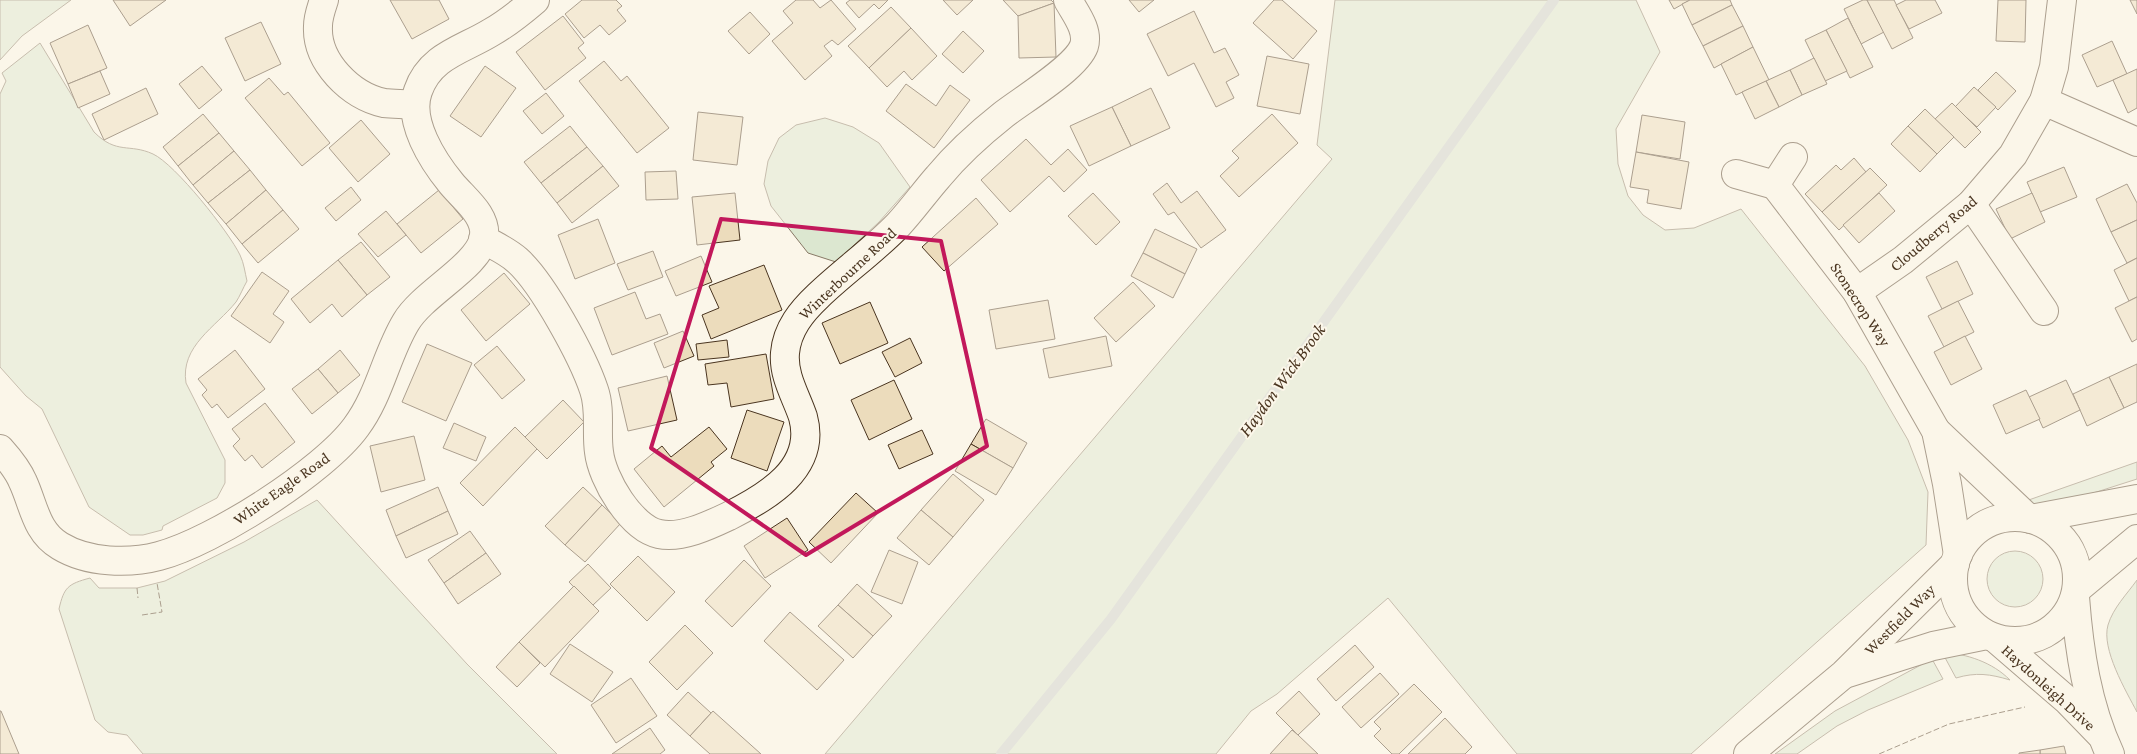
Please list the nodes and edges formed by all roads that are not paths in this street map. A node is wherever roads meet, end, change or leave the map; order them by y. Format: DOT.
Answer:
graph roads {
  1 [pos="324,0"];
  2 [pos="535,0"];
  3 [pos="1068,0"];
  4 [pos="2062,0"];
  5 [pos="2044,101"];
  6 [pos="415,105"];
  7 [pos="2137,142"];
  8 [pos="1793,157"];
  9 [pos="1736,174"];
  10 [pos="1774,185"];
  11 [pos="1971,204"];
  12 [pos="484,239"];
  13 [pos="1857,292"];
  14 [pos="2044,311"];
  15 [pos="1936,431"];
  16 [pos="0,449"];
  17 [pos="2137,499"];
  18 [pos="2029,519"];
  19 [pos="2137,539"];
  20 [pos="1956,560"];
  21 [pos="2076,593"];
  22 [pos="1991,637"];
  23 [pos="1844,674"];
  24 [pos="2106,745"];
  25 [pos="1748,754"];
  1 -- 6 [label="street"];
  2 -- 6 [label="street"];
  3 -- 12 [label="street, Winterbourne Road"];
  4 -- 5 [label="street, Cloudberry Road"];
  5 -- 7 [label="street"];
  5 -- 11 [label="street, Cloudberry Road"];
  6 -- 12 [label="street"];
  8 -- 10 [label="street"];
  9 -- 10 [label="street"];
  10 -- 13 [label="street, Stonecrop Way"];
  11 -- 13 [label="street, Cloudberry Road"];
  11 -- 14 [label="street"];
  12 -- 16 [label="street, White Eagle Road"];
  13 -- 15 [label="street, Stonecrop Way"];
  15 -- 18 [label="street, Stonecrop Way"];
  15 -- 20 [label="street, Stonecrop Way"];
  17 -- 18 [label="street, Westfield Way"];
  18 -- 20 [label="street, Westfield Way"];
  18 -- 21 [label="street, Westfield Way"];
  19 -- 21 [label="street, Westfield Way"];
  20 -- 22 [label="street, Westfield Way"];
  20 -- 23 [label="street, Westfield Way"];
  21 -- 22 [label="street, Westfield Way"];
  21 -- 24 [label="street, Haydonleigh Drive"];
  22 -- 23 [label="street, Westfield Way"];
  22 -- 24 [label="street, Haydonleigh Drive"];
  23 -- 25 [label="street, Westfield Way"];
}
